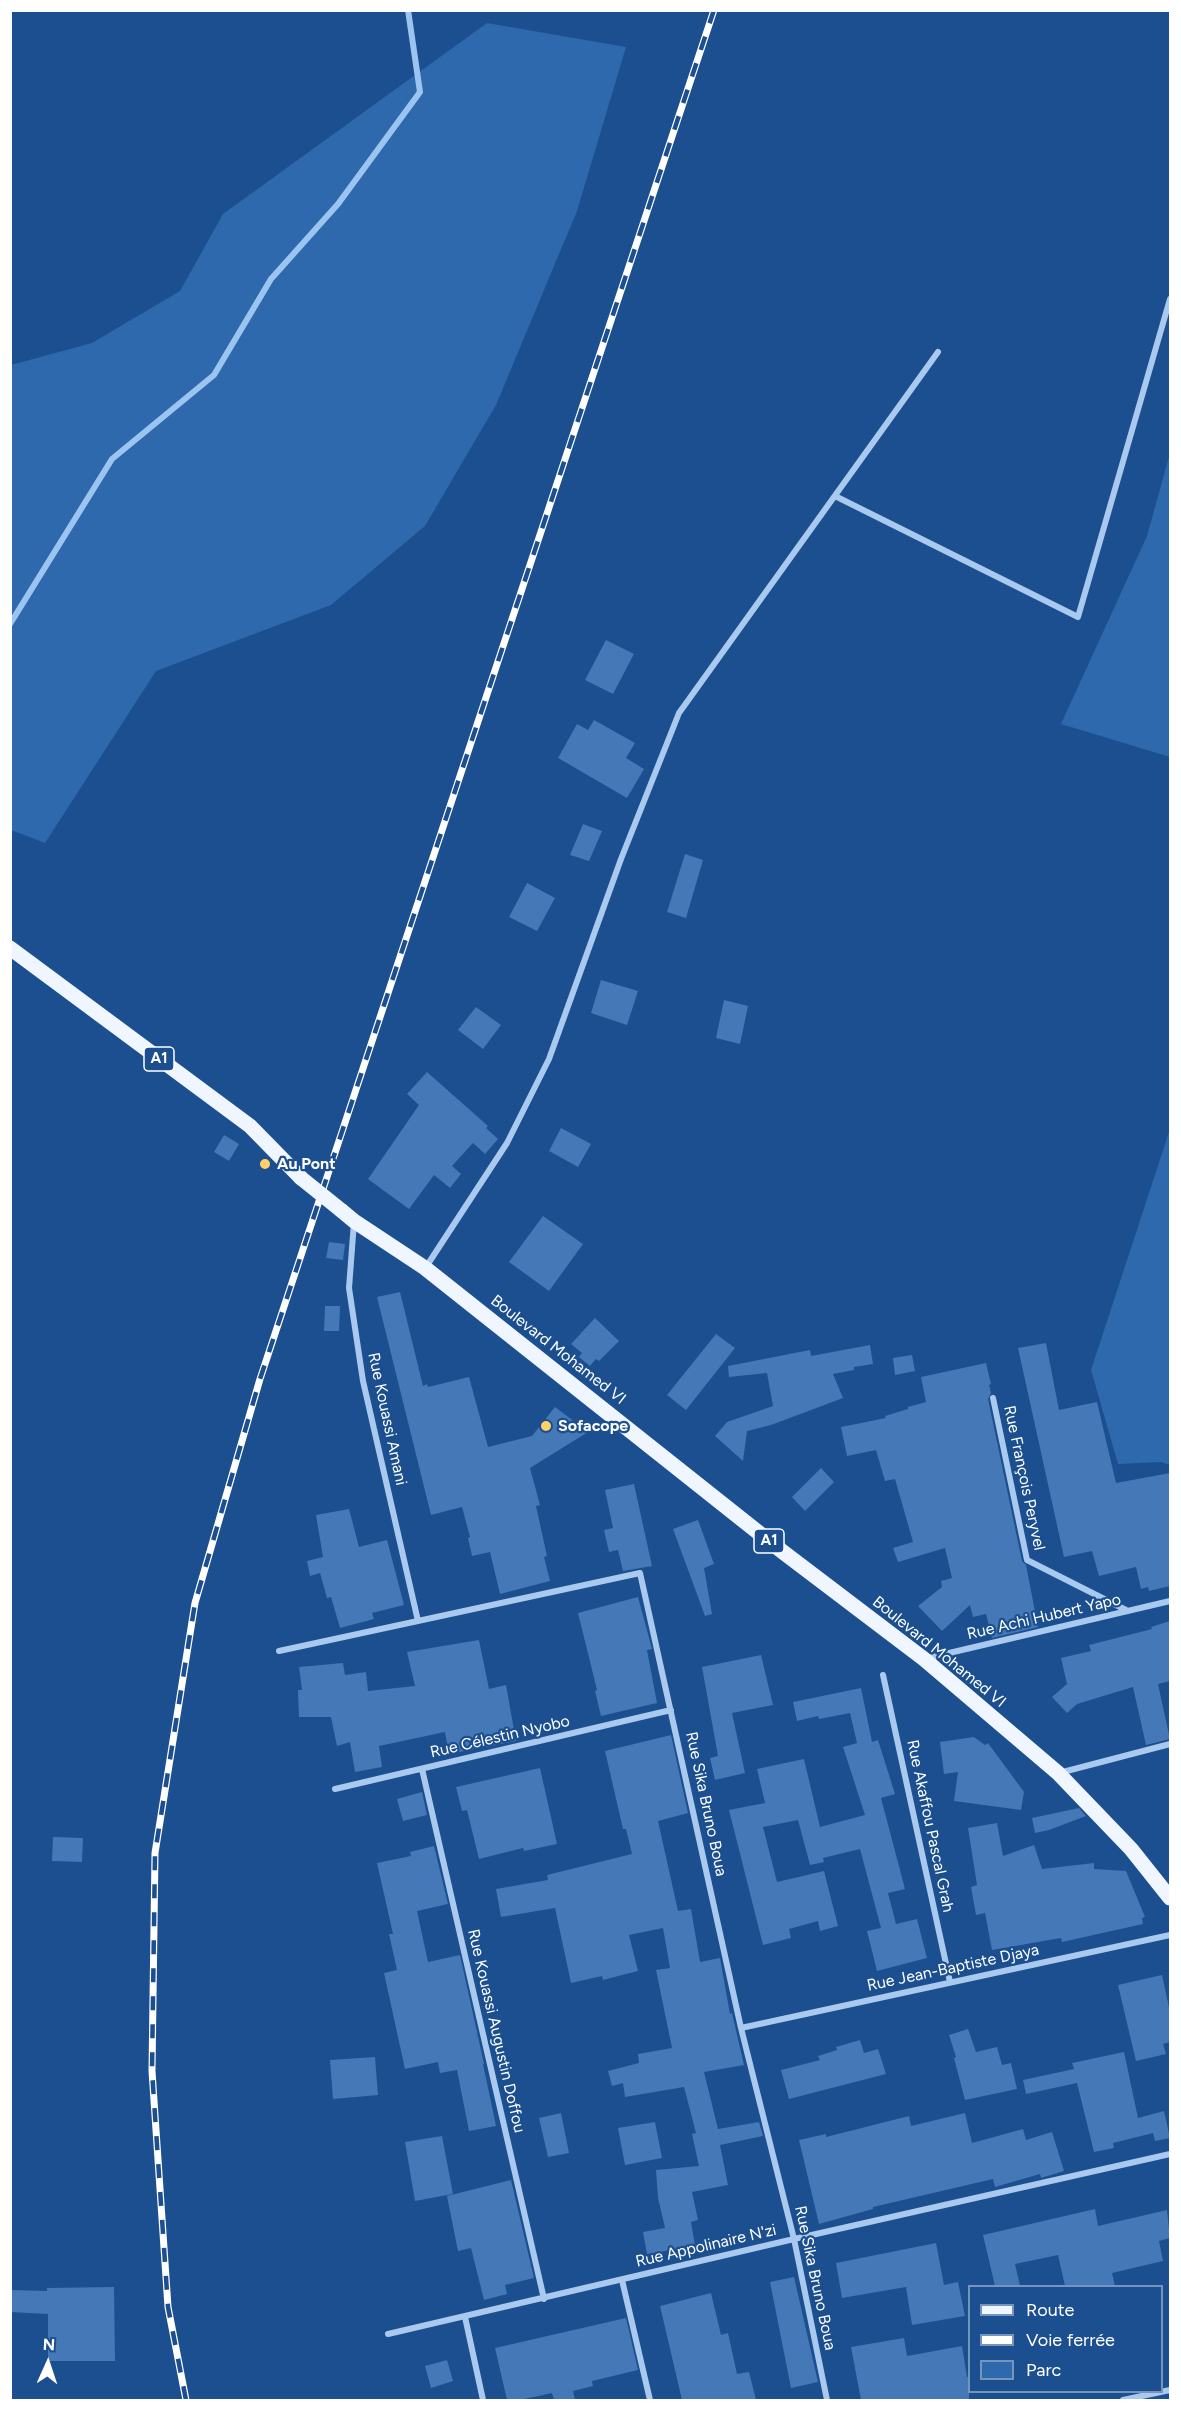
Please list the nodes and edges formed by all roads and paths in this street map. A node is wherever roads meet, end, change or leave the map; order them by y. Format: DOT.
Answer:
graph roads {
  1 [pos="1170,299"];
  2 [pos="938,352"];
  3 [pos="835,496"];
  4 [pos="10,948"];
  5 [pos="354,1221"];
  6 [pos="425,1268"];
  7 [pos="993,1398"];
  8 [pos="1170,1601"];
  9 [pos="1128,1611"];
  10 [pos="418,1621"];
  11 [pos="279,1651"];
  12 [pos="924,1659"];
  13 [pos="883,1675"];
  14 [pos="671,1710"];
  15 [pos="1170,1744"];
  16 [pos="422,1769"];
  17 [pos="1058,1773"];
  18 [pos="335,1789"];
  19 [pos="1170,1898"];
  20 [pos="1170,1935"];
  21 [pos="950,1982"];
  22 [pos="741,2028"];
  23 [pos="1170,2154"];
  24 [pos="794,2239"];
  25 [pos="622,2280"];
  26 [pos="544,2299"];
  27 [pos="465,2317"];
  28 [pos="388,2334"];
  29 [pos="1156,2393"];
  30 [pos="483,2400"];
  31 [pos="650,2400"];
  32 [pos="827,2400"];
  33 [pos="1123,2400"];
  1 -- 3 [label="street"];
  2 -- 3 [label="street"];
  3 -- 6 [label="street"];
  4 -- 5 [label="main road, Boulevard Mohamed VI / A1, bridge"];
  5 -- 6 [label="main road, Boulevard Mohamed VI / A1"];
  5 -- 10 [label="street, Rue Kouassi Amani"];
  6 -- 12 [label="main road, Boulevard Mohamed VI / A1"];
  7 -- 9 [label="street, Rue François Peryvel"];
  8 -- 9 [label="street, Rue Achi Hubert Yapo"];
  9 -- 12 [label="street, Rue Achi Hubert Yapo"];
  10 -- 11 [label="street, Rue Sika Bruno Boua"];
  10 -- 14 [label="street, Rue Sika Bruno Boua"];
  12 -- 17 [label="main road, Boulevard Mohamed VI / A1"];
  13 -- 21 [label="street, Rue Akaffou Pascal Grah"];
  14 -- 16 [label="street, Rue Célestin Nyobo"];
  14 -- 22 [label="street, Rue Sika Bruno Boua"];
  15 -- 17 [label="street"];
  16 -- 18 [label="street, Rue Célestin Nyobo"];
  16 -- 26 [label="street, Rue Kouassi Augustin Doffou"];
  17 -- 19 [label="main road, Boulevard Mohamed VI / A1"];
  20 -- 21 [label="street, Rue Jean-Baptiste Djaya"];
  21 -- 22 [label="street, Rue Jean-Baptiste Djaya"];
  22 -- 24 [label="street, Rue Sika Bruno Boua"];
  23 -- 24 [label="street, Rue Appolinaire N'zi"];
  24 -- 25 [label="street, Rue Appolinaire N'zi"];
  24 -- 32 [label="street, Rue Sika Bruno Boua"];
  25 -- 26 [label="street, Rue Appolinaire N'zi"];
  25 -- 31 [label="street"];
  26 -- 27 [label="street, Rue Appolinaire N'zi"];
  27 -- 28 [label="street, Rue Appolinaire N'zi"];
  27 -- 30 [label="street"];
  29 -- 33 [label="street"];
}
